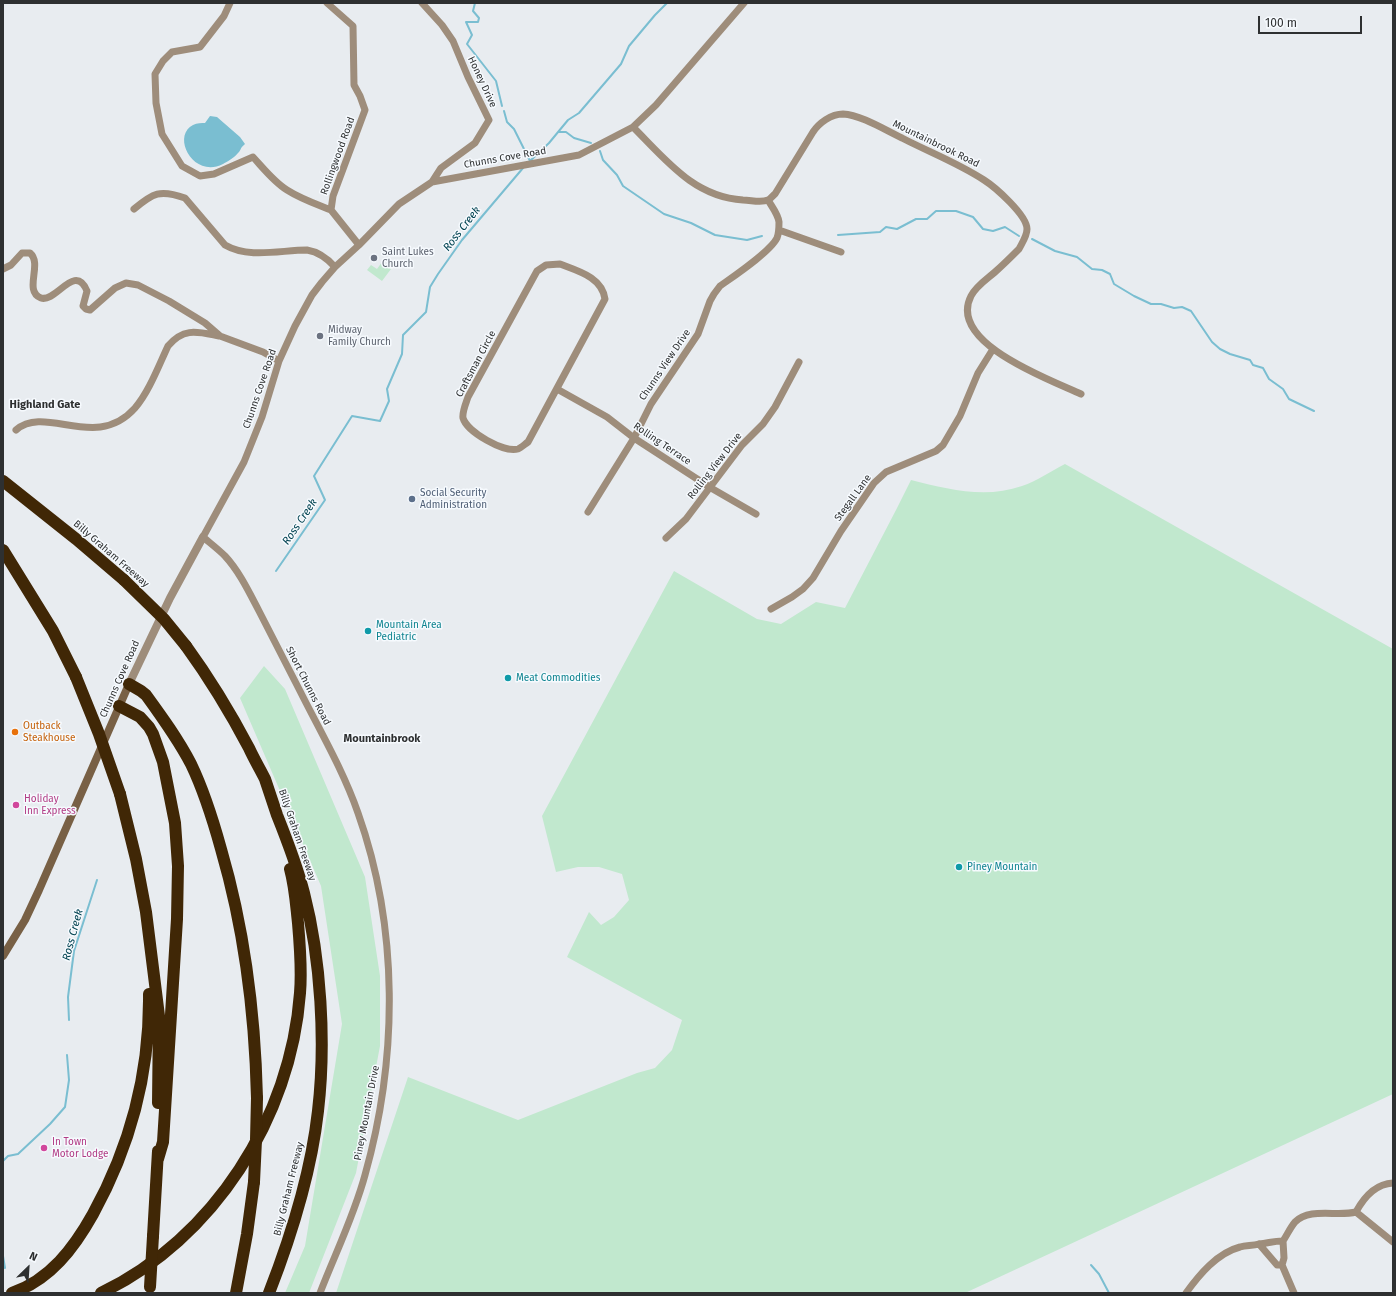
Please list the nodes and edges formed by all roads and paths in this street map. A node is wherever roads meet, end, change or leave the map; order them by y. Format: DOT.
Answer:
graph roads {
  1 [pos="230,3"];
  2 [pos="327,3"];
  3 [pos="422,3"];
  4 [pos="744,3"];
  5 [pos="633,127"];
  6 [pos="432,182"];
  7 [pos="768,200"];
  8 [pos="134,209"];
  9 [pos="331,210"];
  10 [pos="779,230"];
  11 [pos="359,245"];
  12 [pos="841,252"];
  13 [pos="335,267"];
  14 [pos="3,269"];
  15 [pos="220,336"];
  16 [pos="993,349"];
  17 [pos="279,361"];
  18 [pos="799,362"];
  19 [pos="557,389"];
  20 [pos="1082,394"];
  21 [pos="16,430"];
  22 [pos="634,438"];
  23 [pos="3,481"];
  24 [pos="710,488"];
  25 [pos="588,512"];
  26 [pos="756,514"];
  27 [pos="203,537"];
  28 [pos="666,538"];
  29 [pos="3,550"];
  30 [pos="771,609"];
  31 [pos="129,684"];
  32 [pos="119,706"];
  33 [pos="277,812"];
  34 [pos="372,858"];
  35 [pos="3,956"];
  36 [pos="152,965"];
  37 [pos="158,1159"];
  38 [pos="1393,1183"];
  39 [pos="1356,1212"];
  40 [pos="1283,1241"];
  41 [pos="1393,1242"];
  42 [pos="1259,1244"];
  43 [pos="1282,1265"];
  44 [pos="150,1290"];
  45 [pos="12,1293"];
  46 [pos="101,1293"];
  47 [pos="236,1293"];
  48 [pos="269,1293"];
  49 [pos="320,1293"];
  50 [pos="1186,1293"];
  51 [pos="1294,1293"];
  1 -- 9 [label="street, Rollingwood Road"];
  2 -- 9 [label="street, Rollingwood Road"];
  3 -- 6 [label="street, Honey Drive"];
  4 -- 5 [label="street, Chunns Cove Road"];
  5 -- 6 [label="street, Chunns Cove Road"];
  5 -- 7 [label="street"];
  6 -- 11 [label="street, Chunns Cove Road"];
  7 -- 10 [label="street"];
  7 -- 16 [label="street, Mountainbrook Road"];
  8 -- 13 [label="street"];
  9 -- 11 [label="street, Rollingwood Road"];
  10 -- 12 [label="street"];
  10 -- 22 [label="street, Chunns View Drive"];
  11 -- 13 [label="street, Chunns Cove Road"];
  13 -- 17 [label="street, Chunns Cove Road"];
  14 -- 15 [label="street"];
  15 -- 17 [label="street"];
  15 -- 21 [label="street"];
  16 -- 20 [label="street, Mountainbrook Road"];
  16 -- 30 [label="street, Stegall Lane"];
  17 -- 27 [label="street, Chunns Cove Road"];
  18 -- 24 [label="street, Rolling View Drive"];
  19 -- 19 [label="street, Craftsman Circle"];
  19 -- 22 [label="street, Rolling Terrace"];
  22 -- 24 [label="street, Rolling Terrace"];
  22 -- 25 [label="street, Chunns View Drive"];
  23 -- 33 [label="highway, Billy Graham Freeway, bridge"];
  24 -- 26 [label="street, Rolling Terrace"];
  24 -- 28 [label="street, Rolling View Drive"];
  27 -- 31 [label="street, Chunns Cove Road"];
  27 -- 34 [label="street, Short Chunns Road"];
  29 -- 36 [label="highway, bridge"];
  31 -- 32 [label="main road, Chunns Cove Road"];
  31 -- 47 [label="highway, bridge"];
  32 -- 35 [label="main road, Chunns Cove Road"];
  32 -- 37 [label="highway"];
  33 -- 46 [label="highway"];
  33 -- 48 [label="highway, Billy Graham Freeway"];
  34 -- 49 [label="street, Piney Mountain Drive"];
  36 -- 37 [label="highway"];
  36 -- 45 [label="highway"];
  37 -- 44 [label="highway, bridge"];
  38 -- 39 [label="street"];
  39 -- 40 [label="street"];
  39 -- 41 [label="street"];
  40 -- 42 [label="street"];
  40 -- 43 [label="street"];
  42 -- 43 [label="street"];
  42 -- 50 [label="street"];
  43 -- 51 [label="street"];
}
